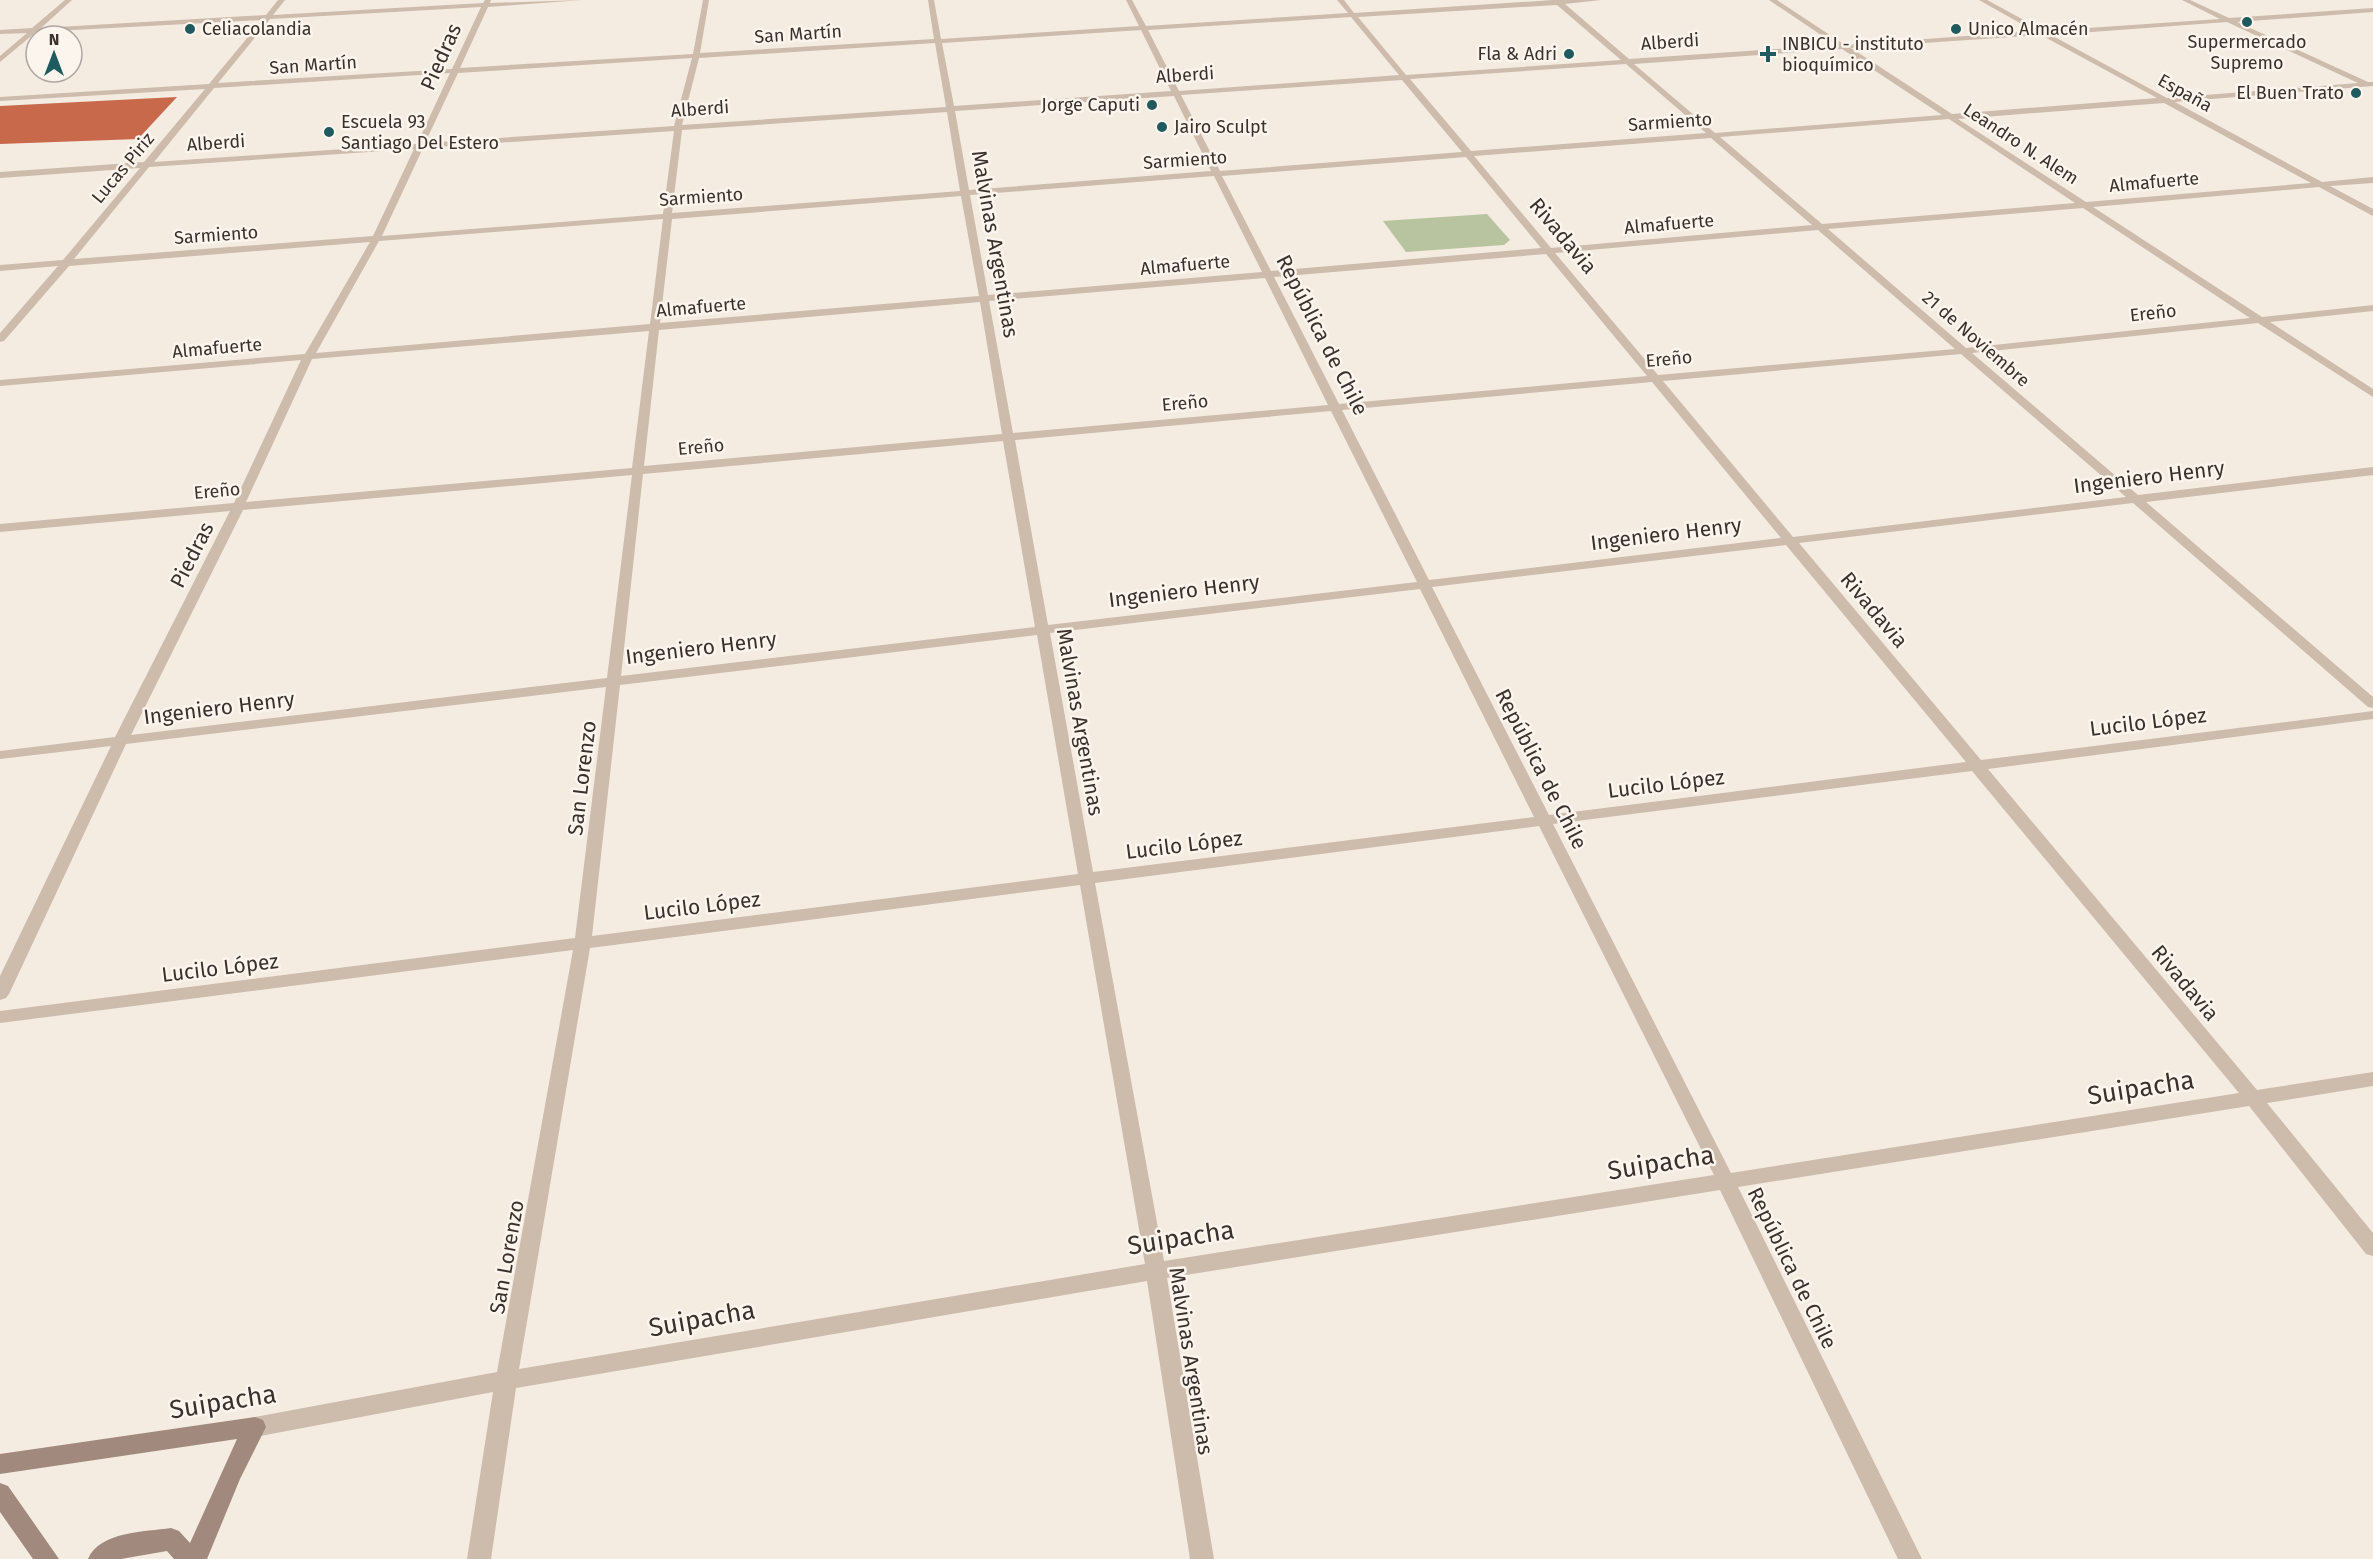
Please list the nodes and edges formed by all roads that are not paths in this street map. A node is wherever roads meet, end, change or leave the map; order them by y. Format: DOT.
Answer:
graph roads {
  1 [pos="69,0"];
  2 [pos="282,0"];
  3 [pos="579,0"];
  4 [pos="706,0"];
  5 [pos="931,0"];
  6 [pos="1129,0"];
  7 [pos="1340,0"];
  8 [pos="1598,0"];
  9 [pos="1772,0"];
  10 [pos="1982,0"];
  11 [pos="2185,0"];
  12 [pos="1558,1"];
  13 [pos="487,3"];
  14 [pos="2373,10"];
  15 [pos="1353,15"];
  16 [pos="269,17"];
  17 [pos="2228,20"];
  18 [pos="41,24"];
  19 [pos="84,27"];
  20 [pos="1143,28"];
  21 [pos="24,31"];
  22 [pos="0,32"];
  23 [pos="2043,33"];
  24 [pos="24,39"];
  25 [pos="937,41"];
  26 [pos="1844,46"];
  27 [pos="696,56"];
  28 [pos="0,60"];
  29 [pos="1629,61"];
  30 [pos="457,70"];
  31 [pos="1404,77"];
  32 [pos="2371,85"];
  33 [pos="212,86"];
  34 [pos="1176,93"];
  35 [pos="0,99"];
  36 [pos="2166,100"];
  37 [pos="950,108"];
  38 [pos="1950,117"];
  39 [pos="678,127"];
  40 [pos="1713,135"];
  41 [pos="422,145"];
  42 [pos="1468,154"];
  43 [pos="147,165"];
  44 [pos="1217,174"];
  45 [pos="0,175"];
  46 [pos="2373,180"];
  47 [pos="2321,184"];
  48 [pos="964,193"];
  49 [pos="2085,205"];
  50 [pos="2373,213"];
  51 [pos="667,216"];
  52 [pos="1820,227"];
  53 [pos="376,239"];
  54 [pos="1548,251"];
  55 [pos="66,263"];
  56 [pos="0,268"];
  57 [pos="1268,275"];
  58 [pos="983,299"];
  59 [pos="2373,308"];
  60 [pos="2261,320"];
  61 [pos="655,327"];
  62 [pos="0,339"];
  63 [pos="1965,351"];
  64 [pos="308,357"];
  65 [pos="1656,379"];
  66 [pos="0,383"];
  67 [pos="2373,394"];
  68 [pos="1335,408"];
  69 [pos="1008,437"];
  70 [pos="639,471"];
  71 [pos="2373,471"];
  72 [pos="2135,500"];
  73 [pos="238,507"];
  74 [pos="0,528"];
  75 [pos="1789,540"];
  76 [pos="1423,584"];
  77 [pos="1042,629"];
  78 [pos="615,680"];
  79 [pos="2373,704"];
  80 [pos="2373,715"];
  81 [pos="120,741"];
  82 [pos="0,755"];
  83 [pos="1977,765"];
  84 [pos="1543,820"];
  85 [pos="1087,878"];
  86 [pos="583,942"];
  87 [pos="0,994"];
  88 [pos="0,1017"];
  89 [pos="2373,1079"];
  90 [pos="2254,1099"];
  91 [pos="1726,1182"];
  92 [pos="2373,1248"];
  93 [pos="1156,1271"];
  94 [pos="506,1380"];
  95 [pos="255,1427"];
  96 [pos="0,1464"];
  97 [pos="0,1493"];
  98 [pos="47,1559"];
  99 [pos="100,1559"];
  100 [pos="190,1559"];
  101 [pos="195,1559"];
  102 [pos="479,1559"];
  103 [pos="1202,1559"];
  104 [pos="1910,1559"];
  1 -- 18 [label="street"];
  2 -- 16 [label="street, Lucas Piriz"];
  3 -- 13 [label="street"];
  4 -- 27 [label="street, San Lorenzo"];
  5 -- 25 [label="street, Malvinas Argentinas"];
  6 -- 20 [label="street, República de Chile"];
  7 -- 15 [label="street, Rivadavia"];
  8 -- 12 [label="street, San Martín"];
  9 -- 26 [label="street, Leandro N. Alem"];
  10 -- 23 [label="street, España"];
  11 -- 17 [label="street"];
  12 -- 15 [label="street, San Martín"];
  12 -- 29 [label="street, 21 de Noviembre"];
  13 -- 16 [label="street"];
  13 -- 30 [label="street, Piedras"];
  14 -- 17 [label="street, Alberdi"];
  15 -- 20 [label="street, San Martín"];
  15 -- 31 [label="street, Rivadavia"];
  16 -- 19 [label="street"];
  16 -- 33 [label="street, Lucas Piriz"];
  17 -- 23 [label="street, Alberdi"];
  17 -- 32 [label="street"];
  20 -- 25 [label="street, San Martín"];
  20 -- 34 [label="street, República de Chile"];
  21 -- 22 [label="street"];
  23 -- 26 [label="street, Alberdi"];
  23 -- 36 [label="street, España"];
  24 -- 28 [label="street"];
  25 -- 27 [label="street, San Martín"];
  25 -- 37 [label="street, Malvinas Argentinas"];
  26 -- 29 [label="street, Alberdi"];
  26 -- 38 [label="street, Leandro N. Alem"];
  27 -- 30 [label="street, San Martín"];
  27 -- 39 [label="street, San Lorenzo"];
  29 -- 31 [label="street, Alberdi"];
  29 -- 40 [label="street, 21 de Noviembre"];
  30 -- 33 [label="street, San Martín"];
  30 -- 41 [label="street, Piedras"];
  31 -- 34 [label="street, Alberdi"];
  31 -- 42 [label="street, Rivadavia"];
  32 -- 36 [label="street, Sarmiento"];
  33 -- 35 [label="street, San Martín"];
  33 -- 43 [label="street, Lucas Piriz"];
  34 -- 37 [label="street, Alberdi"];
  34 -- 44 [label="street, República de Chile"];
  36 -- 38 [label="street, Sarmiento"];
  36 -- 47 [label="street, España"];
  37 -- 39 [label="street, Alberdi"];
  37 -- 48 [label="street, Malvinas Argentinas"];
  38 -- 40 [label="street, Sarmiento"];
  38 -- 49 [label="street, Leandro N. Alem"];
  39 -- 41 [label="street, Alberdi"];
  39 -- 51 [label="street, San Lorenzo"];
  40 -- 42 [label="street, Sarmiento"];
  40 -- 52 [label="street, 21 de Noviembre"];
  41 -- 43 [label="street, Alberdi"];
  41 -- 53 [label="street, Piedras"];
  42 -- 44 [label="street, Sarmiento"];
  42 -- 54 [label="street, Rivadavia"];
  43 -- 45 [label="street, Alberdi"];
  43 -- 55 [label="street, Lucas Piriz"];
  44 -- 48 [label="street, Sarmiento"];
  44 -- 57 [label="street, República de Chile"];
  46 -- 47 [label="street, Almafuerte"];
  47 -- 49 [label="street, Almafuerte"];
  47 -- 50 [label="street, España"];
  48 -- 51 [label="street, Sarmiento"];
  48 -- 58 [label="street, Malvinas Argentinas"];
  49 -- 52 [label="street, Almafuerte"];
  49 -- 60 [label="street, Leandro N. Alem"];
  51 -- 53 [label="street, Sarmiento"];
  51 -- 61 [label="street, San Lorenzo"];
  52 -- 54 [label="street, Almafuerte"];
  52 -- 63 [label="street, 21 de Noviembre"];
  53 -- 55 [label="street, Sarmiento"];
  53 -- 64 [label="street, Piedras"];
  54 -- 57 [label="street, Almafuerte"];
  54 -- 65 [label="street, Rivadavia"];
  55 -- 56 [label="street, Sarmiento"];
  55 -- 62 [label="street, Lucas Piriz"];
  57 -- 58 [label="street, Almafuerte"];
  57 -- 68 [label="street, República de Chile"];
  58 -- 61 [label="street, Almafuerte"];
  58 -- 69 [label="street, Malvinas Argentinas"];
  59 -- 60 [label="street, Ereño"];
  60 -- 63 [label="street, Ereño"];
  60 -- 67 [label="street, Leandro N. Alem"];
  61 -- 64 [label="street, Almafuerte"];
  61 -- 70 [label="street, San Lorenzo"];
  63 -- 65 [label="street, Ereño"];
  63 -- 72 [label="street, 21 de Noviembre"];
  64 -- 66 [label="street, Almafuerte"];
  64 -- 73 [label="street, Piedras"];
  65 -- 68 [label="street, Ereño"];
  65 -- 75 [label="street, Rivadavia"];
  68 -- 69 [label="street, Ereño"];
  68 -- 76 [label="street, República de Chile"];
  69 -- 70 [label="street, Ereño"];
  69 -- 77 [label="street, Malvinas Argentinas"];
  70 -- 73 [label="street, Ereño"];
  70 -- 78 [label="street, San Lorenzo"];
  71 -- 72 [label="street, Ingeniero Henry"];
  72 -- 75 [label="street, Ingeniero Henry"];
  72 -- 79 [label="street, 21 de Noviembre"];
  73 -- 74 [label="street, Ereño"];
  73 -- 81 [label="street, Piedras"];
  75 -- 76 [label="street, Ingeniero Henry"];
  75 -- 83 [label="street, Rivadavia"];
  76 -- 77 [label="street, Ingeniero Henry"];
  76 -- 84 [label="street, República de Chile"];
  77 -- 78 [label="street, Ingeniero Henry"];
  77 -- 85 [label="street, Malvinas Argentinas"];
  78 -- 81 [label="street, Ingeniero Henry"];
  78 -- 86 [label="street, San Lorenzo"];
  80 -- 83 [label="street, Lucilo López"];
  81 -- 82 [label="street, Ingeniero Henry"];
  81 -- 87 [label="street, Piedras"];
  83 -- 84 [label="street, Lucilo López"];
  83 -- 90 [label="street, Rivadavia"];
  84 -- 85 [label="street, Lucilo López"];
  84 -- 91 [label="street, República de Chile"];
  85 -- 86 [label="street, Lucilo López"];
  85 -- 93 [label="street, Malvinas Argentinas"];
  86 -- 88 [label="street, Lucilo López"];
  86 -- 94 [label="street, San Lorenzo"];
  89 -- 90 [label="street, Suipacha"];
  90 -- 91 [label="street, Suipacha"];
  90 -- 92 [label="street, Rivadavia"];
  91 -- 93 [label="street, Suipacha"];
  91 -- 104 [label="street, República de Chile"];
  93 -- 94 [label="street, Suipacha"];
  93 -- 103 [label="street, Malvinas Argentinas"];
  94 -- 95 [label="street, Suipacha"];
  94 -- 102 [label="street, San Lorenzo"];
  95 -- 96 [label="main road, Suipacha"];
  95 -- 101 [label="main road"];
  97 -- 98 [label="main road"];
  99 -- 100 [label="main road"];
}
